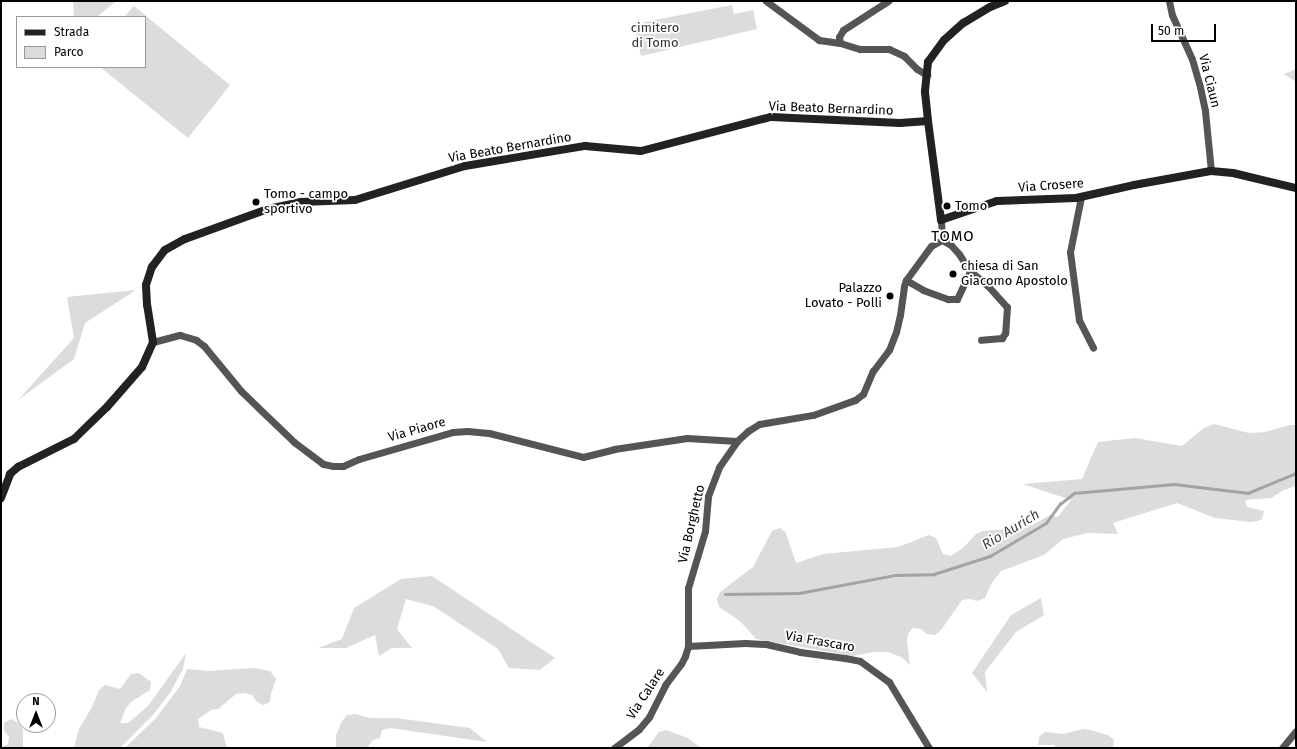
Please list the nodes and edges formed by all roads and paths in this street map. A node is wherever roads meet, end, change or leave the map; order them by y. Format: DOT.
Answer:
graph roads {
  1 [pos="766,1"];
  2 [pos="888,1"];
  3 [pos="1005,1"];
  4 [pos="1169,1"];
  5 [pos="840,43"];
  6 [pos="927,76"];
  7 [pos="928,121"];
  8 [pos="1211,171"];
  9 [pos="1296,188"];
  10 [pos="1081,197"];
  11 [pos="941,220"];
  12 [pos="942,240"];
  13 [pos="970,271"];
  14 [pos="906,280"];
  15 [pos="981,340"];
  16 [pos="153,342"];
  17 [pos="1093,348"];
  18 [pos="737,441"];
  19 [pos="1,498"];
  20 [pos="688,646"];
  21 [pos="1296,731"];
  22 [pos="614,748"];
  23 [pos="929,748"];
  24 [pos="1282,748"];
  1 -- 5 [label="street"];
  2 -- 5 [label="street"];
  3 -- 6 [label="street"];
  4 -- 8 [label="street, Via Ciaun"];
  5 -- 6 [label="street"];
  6 -- 7 [label="street"];
  7 -- 11 [label="street"];
  7 -- 16 [label="street, Via Beato Bernardino"];
  8 -- 9 [label="street, Via Crosere"];
  8 -- 10 [label="street, Via Crosere"];
  10 -- 11 [label="street, Via Crosere"];
  10 -- 17 [label="street"];
  11 -- 12 [label="street"];
  12 -- 13 [label="street"];
  12 -- 14 [label="street, Via Borghetto"];
  13 -- 14 [label="street"];
  13 -- 15 [label="street"];
  14 -- 18 [label="street, Via Borghetto"];
  16 -- 18 [label="street, Via Piaore"];
  16 -- 19 [label="street"];
  18 -- 20 [label="street, Via Borghetto"];
  20 -- 22 [label="street, Via Calare"];
  20 -- 23 [label="street, Via Frascaro"];
  21 -- 24 [label="street"];
}
